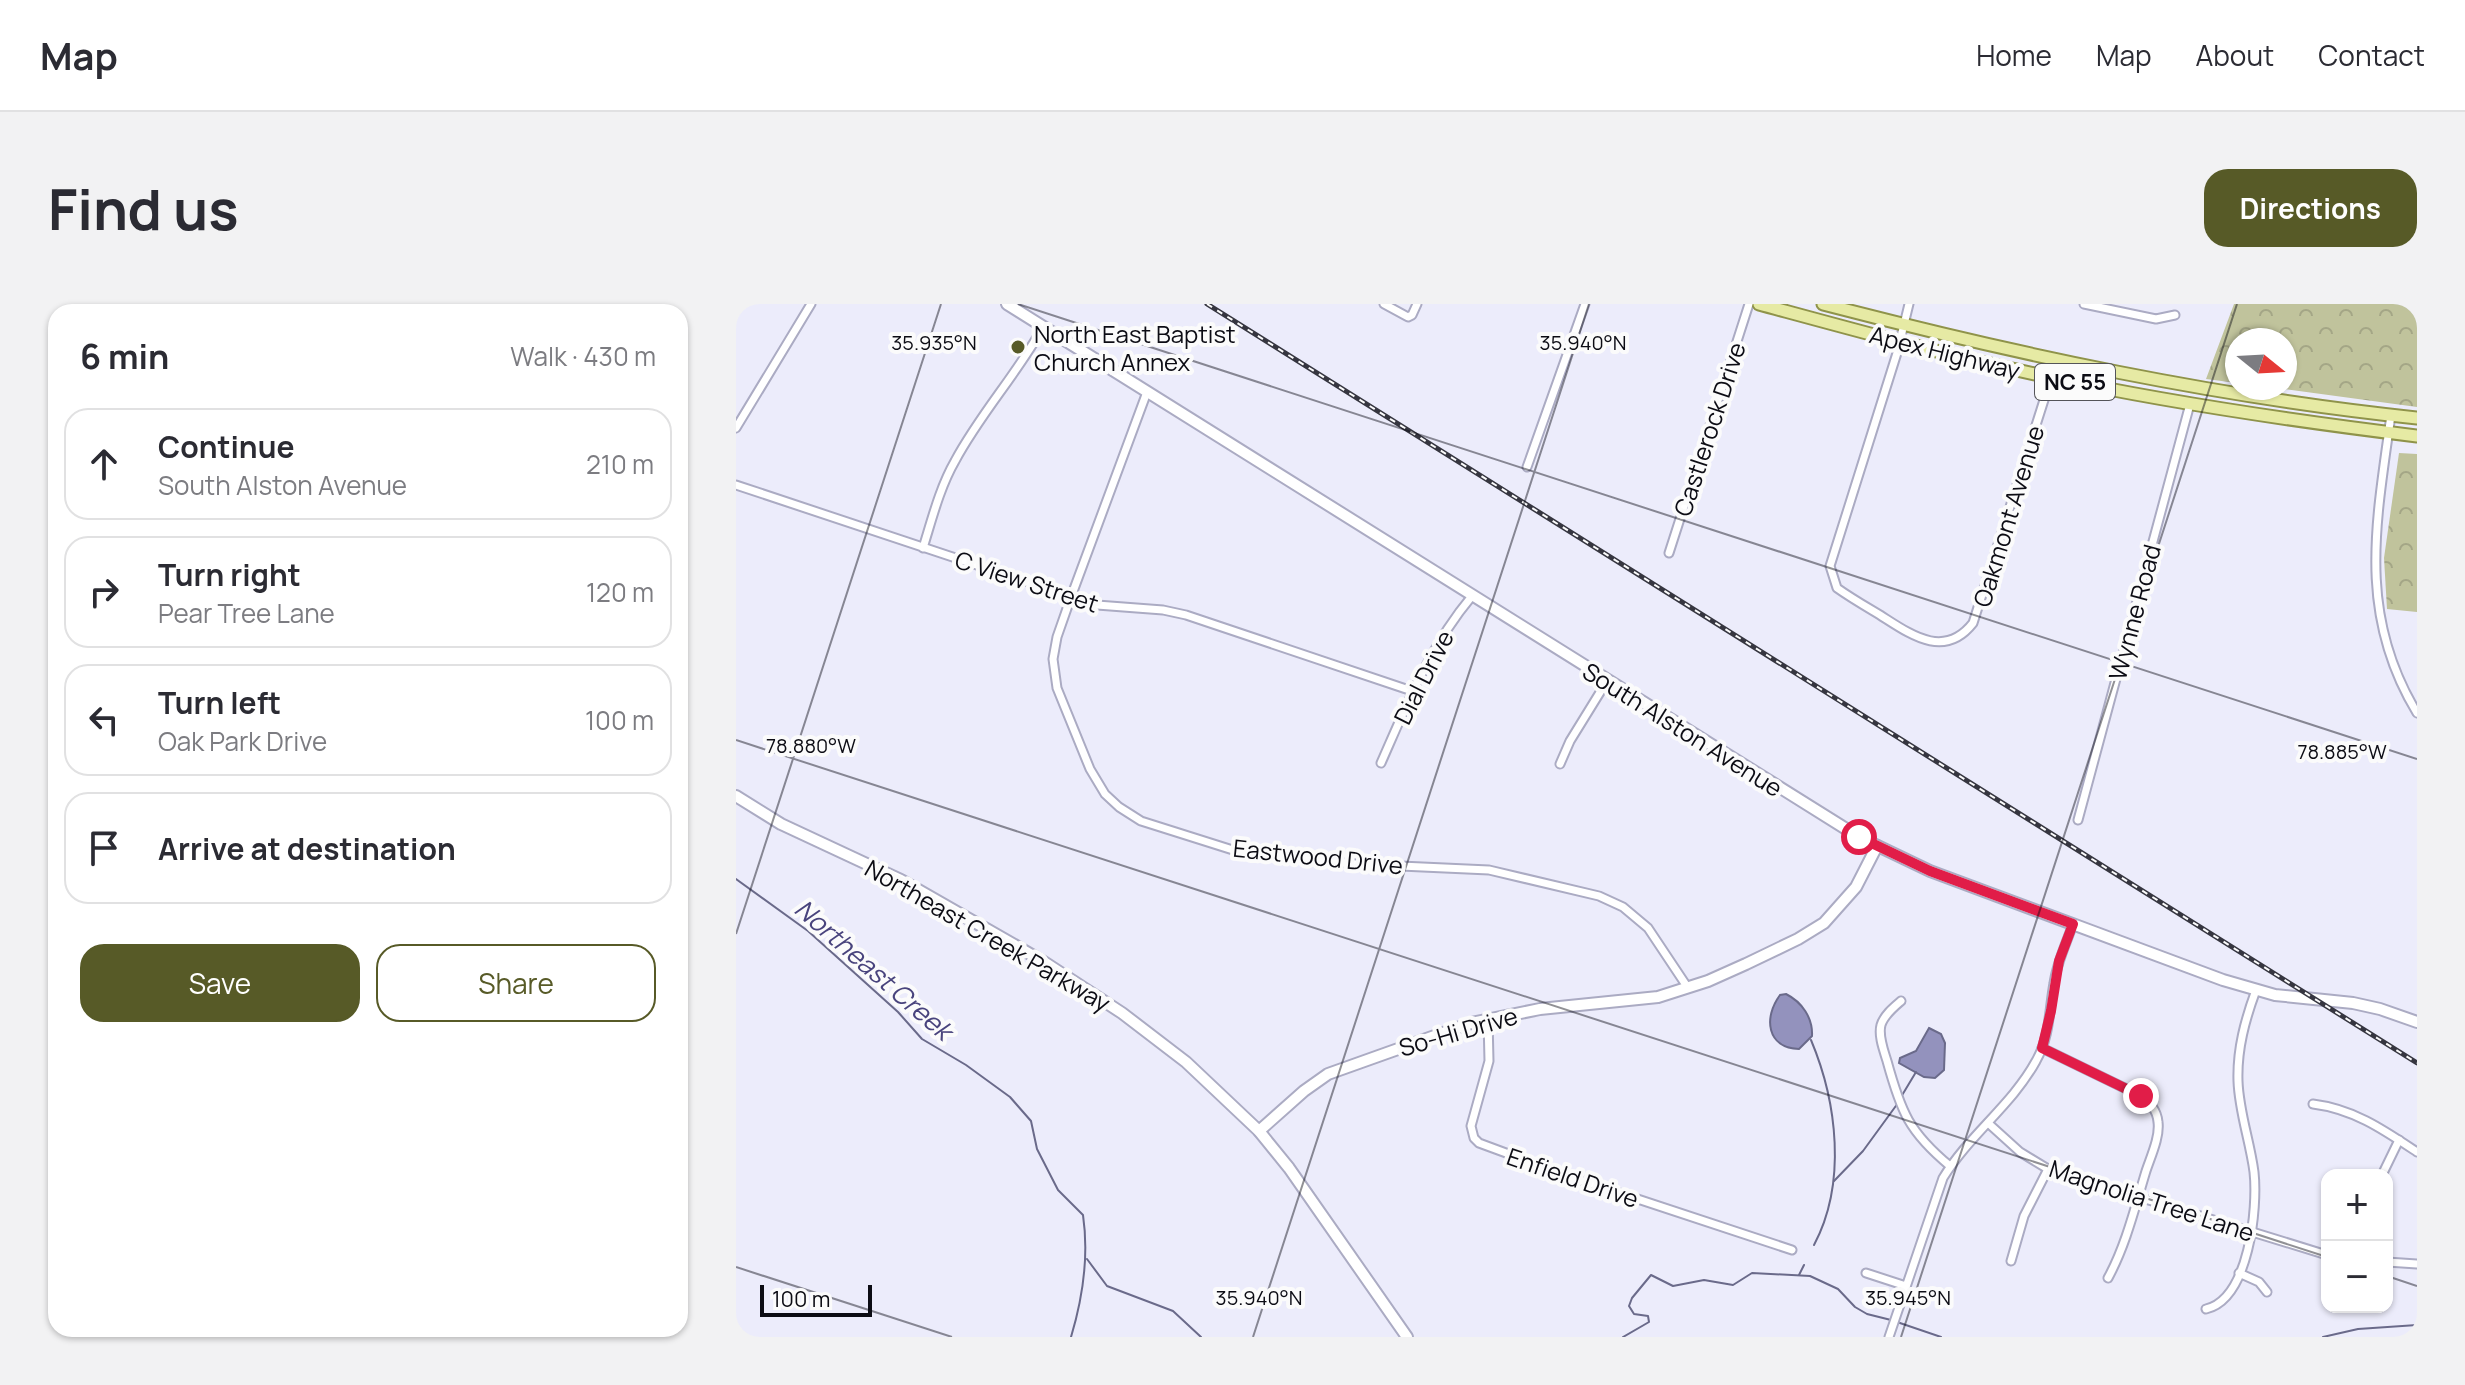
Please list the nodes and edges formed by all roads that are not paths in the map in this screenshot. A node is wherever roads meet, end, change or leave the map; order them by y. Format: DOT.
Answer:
graph roads {
  1 [pos="811,304"];
  2 [pos="1007,304"];
  3 [pos="1384,304"];
  4 [pos="1417,304"];
  5 [pos="1585,304"];
  6 [pos="1749,304"];
  7 [pos="1759,304"];
  8 [pos="1823,304"];
  9 [pos="1909,304"];
  10 [pos="2084,304"];
  11 [pos="2096,305"];
  12 [pos="2175,315"];
  13 [pos="1903,325"];
  14 [pos="1043,327"];
  15 [pos="1900,341"];
  16 [pos="2051,378"];
  17 [pos="1147,392"];
  18 [pos="2190,404"];
  19 [pos="2391,415"];
  20 [pos="2417,418"];
  21 [pos="736,428"];
  22 [pos="2388,433"];
  23 [pos="2417,436"];
  24 [pos="1527,467"];
  25 [pos="736,485"];
  26 [pos="923,548"];
  27 [pos="1669,553"];
  28 [pos="1472,596"];
  29 [pos="1071,597"];
  30 [pos="1607,681"];
  31 [pos="1412,691"];
  32 [pos="2417,713"];
  33 [pos="1381,763"];
  34 [pos="1560,764"];
  35 [pos="736,796"];
  36 [pos="2078,820"];
  37 [pos="1877,846"];
  38 [pos="2073,924"];
  39 [pos="1688,988"];
  40 [pos="2256,990"];
  41 [pos="1901,1001"];
  42 [pos="1488,1019"];
  43 [pos="2417,1022"];
  44 [pos="2042,1048"];
  45 [pos="2313,1104"];
  46 [pos="1988,1123"];
  47 [pos="1259,1131"];
  48 [pos="2399,1140"];
  49 [pos="2417,1152"];
  50 [pos="1950,1166"];
  51 [pos="2048,1169"];
  52 [pos="2385,1169"];
  53 [pos="2138,1197"];
  54 [pos="2251,1232"];
  55 [pos="1792,1250"];
  56 [pos="2321,1253"];
  57 [pos="2011,1261"];
  58 [pos="2393,1262"];
  59 [pos="2417,1264"];
  60 [pos="1866,1273"];
  61 [pos="2239,1273"];
  62 [pos="2108,1278"];
  63 [pos="1906,1286"];
  64 [pos="2267,1292"];
  65 [pos="2206,1309"];
  66 [pos="1407,1337"];
  67 [pos="1889,1337"];
  1 -- 21 [label="street"];
  2 -- 14 [label="street, South Alston Avenue"];
  3 -- 4 [label="street"];
  5 -- 24 [label="street"];
  6 -- 27 [label="street, Castlerock Drive"];
  7 -- 15 [label="main road, Apex Highway / NC 55"];
  8 -- 13 [label="main road, Apex Highway / NC 55"];
  9 -- 13 [label="street, Oakmont Avenue"];
  10 -- 11 [label="street"];
  11 -- 12 [label="street"];
  13 -- 15 [label="street, Oakmont Avenue"];
  13 -- 19 [label="main road, Apex Highway / NC 55"];
  14 -- 17 [label="street, South Alston Avenue"];
  14 -- 26 [label="street"];
  15 -- 16 [label="main road, Apex Highway / NC 55"];
  15 -- 16 [label="street, Oakmont Avenue"];
  16 -- 18 [label="main road, Apex Highway / NC 55"];
  17 -- 28 [label="street, South Alston Avenue"];
  17 -- 29 [label="street, Eastwood Drive"];
  18 -- 22 [label="main road, Apex Highway / NC 55"];
  18 -- 36 [label="street, Wynne Road"];
  19 -- 20 [label="main road, Apex Highway / NC 55"];
  19 -- 22 [label="street"];
  22 -- 23 [label="main road, Apex Highway / NC 55"];
  22 -- 32 [label="street"];
  25 -- 26 [label="street, C View Street"];
  26 -- 29 [label="street, C View Street"];
  28 -- 30 [label="street, South Alston Avenue"];
  28 -- 31 [label="street, Dial Drive"];
  29 -- 31 [label="street, C View Street"];
  29 -- 39 [label="street, Eastwood Drive"];
  30 -- 34 [label="street"];
  30 -- 37 [label="street, South Alston Avenue"];
  31 -- 33 [label="street, Dial Drive"];
  35 -- 47 [label="street, Northeast Creek Parkway"];
  37 -- 38 [label="street, South Alston Avenue"];
  37 -- 39 [label="street, So-Hi Drive"];
  38 -- 40 [label="street, South Alston Avenue"];
  38 -- 44 [label="street"];
  39 -- 42 [label="street, So-Hi Drive"];
  40 -- 43 [label="street, South Alston Avenue"];
  40 -- 54 [label="street"];
  41 -- 50 [label="street"];
  42 -- 47 [label="street, So-Hi Drive"];
  42 -- 55 [label="street, Enfield Drive"];
  44 -- 46 [label="street"];
  44 -- 53 [label="street"];
  45 -- 48 [label="street"];
  46 -- 50 [label="street"];
  46 -- 51 [label="street, Magnolia Tree Lane"];
  47 -- 66 [label="street"];
  48 -- 49 [label="street"];
  48 -- 52 [label="street"];
  50 -- 63 [label="street"];
  51 -- 53 [label="street, Magnolia Tree Lane"];
  51 -- 57 [label="street"];
  53 -- 54 [label="street, Magnolia Tree Lane"];
  53 -- 62 [label="street"];
  54 -- 56 [label="street, Magnolia Tree Lane"];
  54 -- 61 [label="street"];
  58 -- 59 [label="street"];
  60 -- 63 [label="street"];
  61 -- 64 [label="street"];
  61 -- 65 [label="street"];
  63 -- 67 [label="street"];
}
